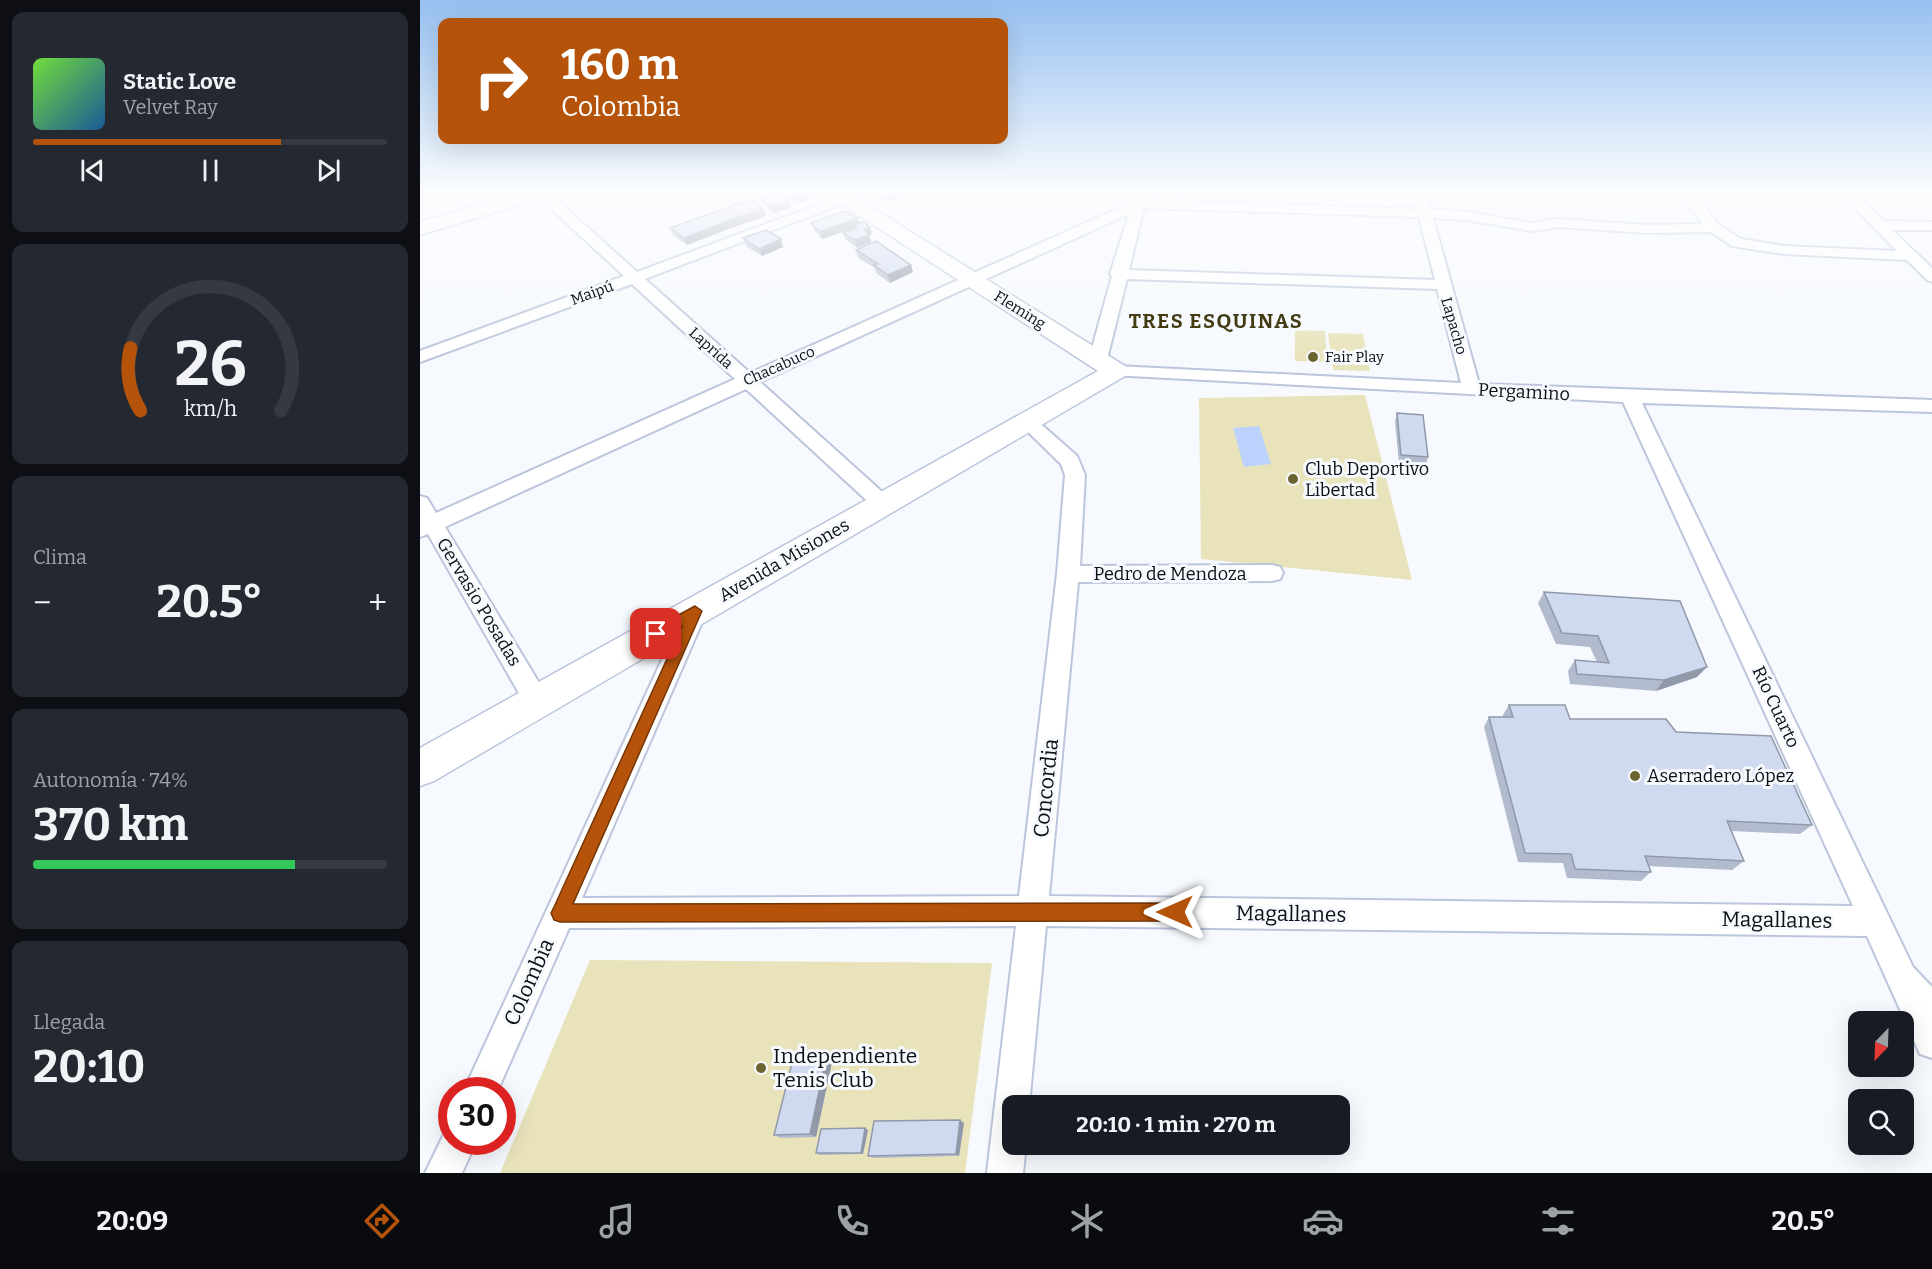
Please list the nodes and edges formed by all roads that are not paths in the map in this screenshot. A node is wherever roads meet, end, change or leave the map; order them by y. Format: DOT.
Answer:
graph roads {
  1 [pos="600,247"];
  2 [pos="715,247"];
  3 [pos="924,247"];
  4 [pos="1038,247"];
  5 [pos="1126,247"];
  6 [pos="1433,247"];
  7 [pos="1766,247"];
  8 [pos="1901,247"];
  9 [pos="1911,256"];
  10 [pos="1118,274"];
  11 [pos="1932,277"];
  12 [pos="634,278"];
  13 [pos="971,279"];
  14 [pos="1443,285"];
  15 [pos="420,357"];
  16 [pos="1107,365"];
  17 [pos="747,381"];
  18 [pos="1472,390"];
  19 [pos="1630,397"];
  20 [pos="1932,406"];
  21 [pos="1027,422"];
  22 [pos="420,503"];
  23 [pos="883,504"];
  24 [pos="426,526"];
  25 [pos="1272,573"];
  26 [pos="1068,574"];
  27 [pos="695,611"];
  28 [pos="537,701"];
  29 [pos="420,768"];
  30 [pos="1033,911"];
  31 [pos="560,913"];
  32 [pos="1877,921"];
  33 [pos="1902,978"];
  34 [pos="1932,1010"];
  35 [pos="1932,1042"];
  36 [pos="487,1077"];
  37 [pos="452,1155"];
  38 [pos="443,1173"];
  39 [pos="1005,1173"];
  1 -- 12 [label="street, Laprida"];
  2 -- 12 [label="street, Maipú"];
  3 -- 13 [label="main road, Fleming"];
  4 -- 13 [label="street, Chacabuco"];
  5 -- 10 [label="street"];
  6 -- 14 [label="street, Lapacho"];
  7 -- 9 [label="street"];
  8 -- 9 [label="street"];
  9 -- 11 [label="street"];
  10 -- 14 [label="street"];
  10 -- 16 [label="street"];
  12 -- 15 [label="street, Maipú"];
  12 -- 17 [label="street, Laprida"];
  13 -- 16 [label="main road, Fleming"];
  13 -- 17 [label="street, Chacabuco"];
  14 -- 18 [label="street, Lapacho"];
  16 -- 18 [label="street, Pergamino"];
  16 -- 21 [label="main road, Avenida Misiones"];
  17 -- 23 [label="street, Laprida"];
  17 -- 24 [label="street, Chacabuco"];
  18 -- 19 [label="street, Pergamino"];
  19 -- 20 [label="street, Pergamino"];
  19 -- 32 [label="street, Río Cuarto"];
  21 -- 23 [label="main road, Avenida Misiones"];
  21 -- 26 [label="street, Concordia"];
  22 -- 24 [label="street, Gervasio Posadas"];
  23 -- 27 [label="main road, Avenida Misiones"];
  24 -- 28 [label="street, Gervasio Posadas"];
  25 -- 26 [label="street, Pedro de Mendoza"];
  26 -- 30 [label="street, Concordia"];
  27 -- 28 [label="main road, Avenida Misiones"];
  27 -- 31 [label="street, Colombia"];
  28 -- 29 [label="main road, Avenida Misiones"];
  30 -- 31 [label="street, Magallanes"];
  30 -- 32 [label="street, Magallanes"];
  30 -- 39 [label="street, Concordia"];
  31 -- 36 [label="street, Colombia"];
  32 -- 33 [label="street, Río Cuarto"];
  33 -- 34 [label="street, Río Cuarto"];
  33 -- 35 [label="street"];
  37 -- 38 [label="street"];
}
